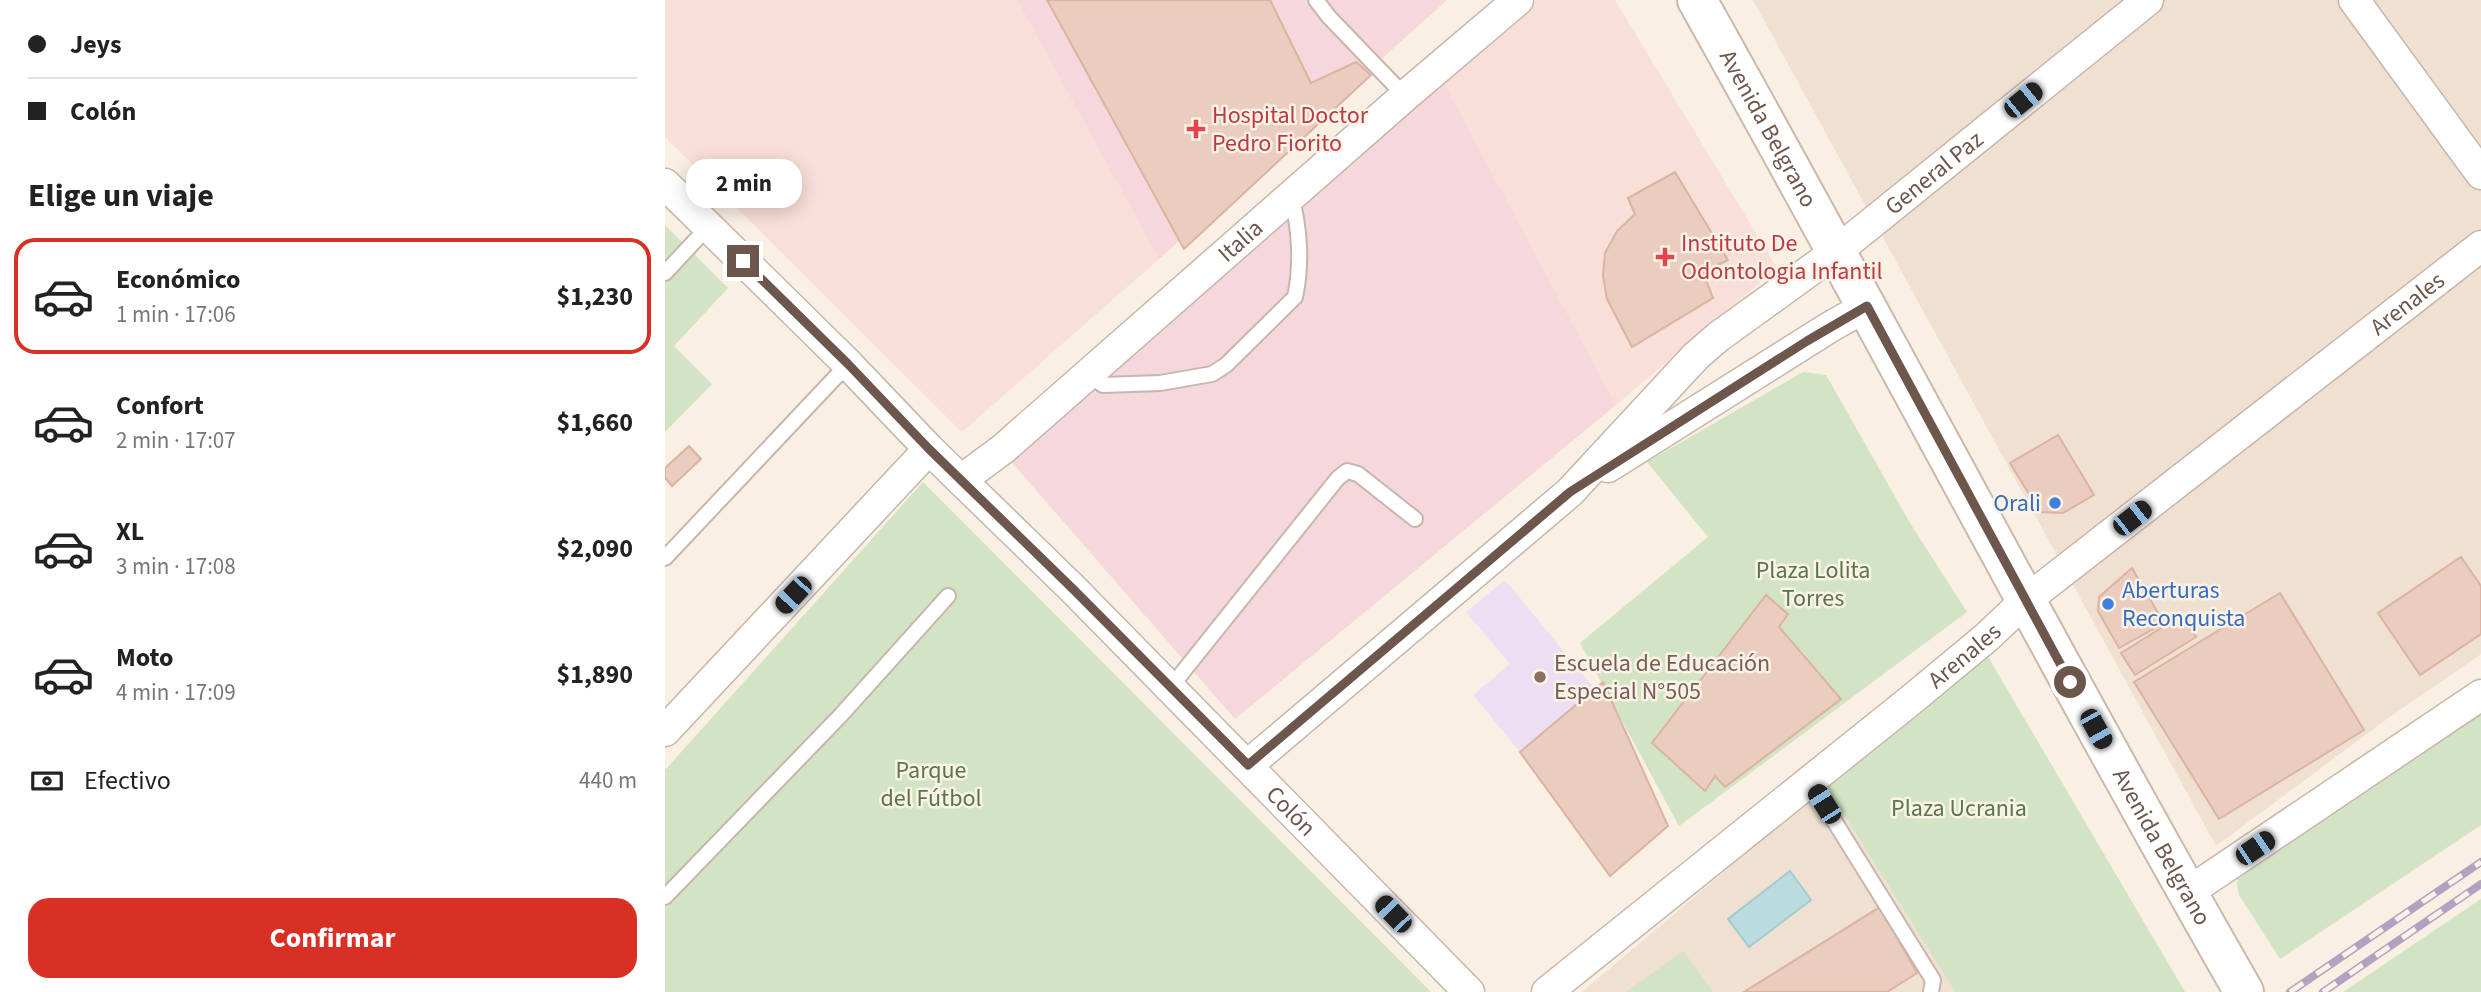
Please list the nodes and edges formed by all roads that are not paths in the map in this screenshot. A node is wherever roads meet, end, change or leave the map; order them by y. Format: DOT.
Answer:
graph roads {
  1 [pos="1316,0"];
  2 [pos="1518,0"];
  3 [pos="1697,0"];
  4 [pos="2148,0"];
  5 [pos="2354,0"];
  6 [pos="1405,96"];
  7 [pos="2481,174"];
  8 [pos="665,184"];
  9 [pos="1291,196"];
  10 [pos="708,227"];
  11 [pos="2481,246"];
  12 [pos="1837,251"];
  13 [pos="665,273"];
  14 [pos="1867,306"];
  15 [pos="848,364"];
  16 [pos="1087,374"];
  17 [pos="929,449"];
  18 [pos="961,480"];
  19 [pos="1570,492"];
  20 [pos="1415,519"];
  21 [pos="665,558"];
  22 [pos="948,596"];
  23 [pos="2025,601"];
  24 [pos="1170,688"];
  25 [pos="2481,695"];
  26 [pos="665,731"];
  27 [pos="1248,765"];
  28 [pos="1810,782"];
  29 [pos="2187,893"];
  30 [pos="665,898"];
  31 [pos="1469,992"];
  32 [pos="1547,992"];
  33 [pos="1931,992"];
  34 [pos="2244,992"];
  1 -- 6 [label="lane"];
  2 -- 6 [label="street, Italia"];
  3 -- 12 [label="main road, Avenida Belgrano"];
  4 -- 12 [label="street, General Paz"];
  5 -- 7 [label="street"];
  6 -- 9 [label="street, Italia"];
  8 -- 10 [label="street, Colón"];
  9 -- 16 [label="street, Italia"];
  9 -- 16 [label="lane"];
  10 -- 13 [label="lane"];
  10 -- 15 [label="street, Colón"];
  11 -- 23 [label="street, Arenales"];
  12 -- 14 [label="main road, Avenida Belgrano"];
  12 -- 19 [label="street, General Paz"];
  14 -- 19 [label="street, General Paz"];
  14 -- 23 [label="main road, Avenida Belgrano"];
  15 -- 17 [label="street, Colón"];
  15 -- 21 [label="lane"];
  16 -- 18 [label="street, Italia"];
  17 -- 18 [label="street, Colón"];
  17 -- 26 [label="street"];
  18 -- 24 [label="street, Colón"];
  19 -- 27 [label="street, General Paz"];
  20 -- 24 [label="lane"];
  22 -- 30 [label="lane"];
  23 -- 28 [label="street, Arenales"];
  23 -- 29 [label="main road, Avenida Belgrano"];
  24 -- 27 [label="street, Colón"];
  25 -- 29 [label="street"];
  27 -- 31 [label="street, Colón"];
  28 -- 32 [label="street, Arenales"];
  28 -- 33 [label="lane"];
  29 -- 34 [label="main road, Avenida Belgrano"];
}
